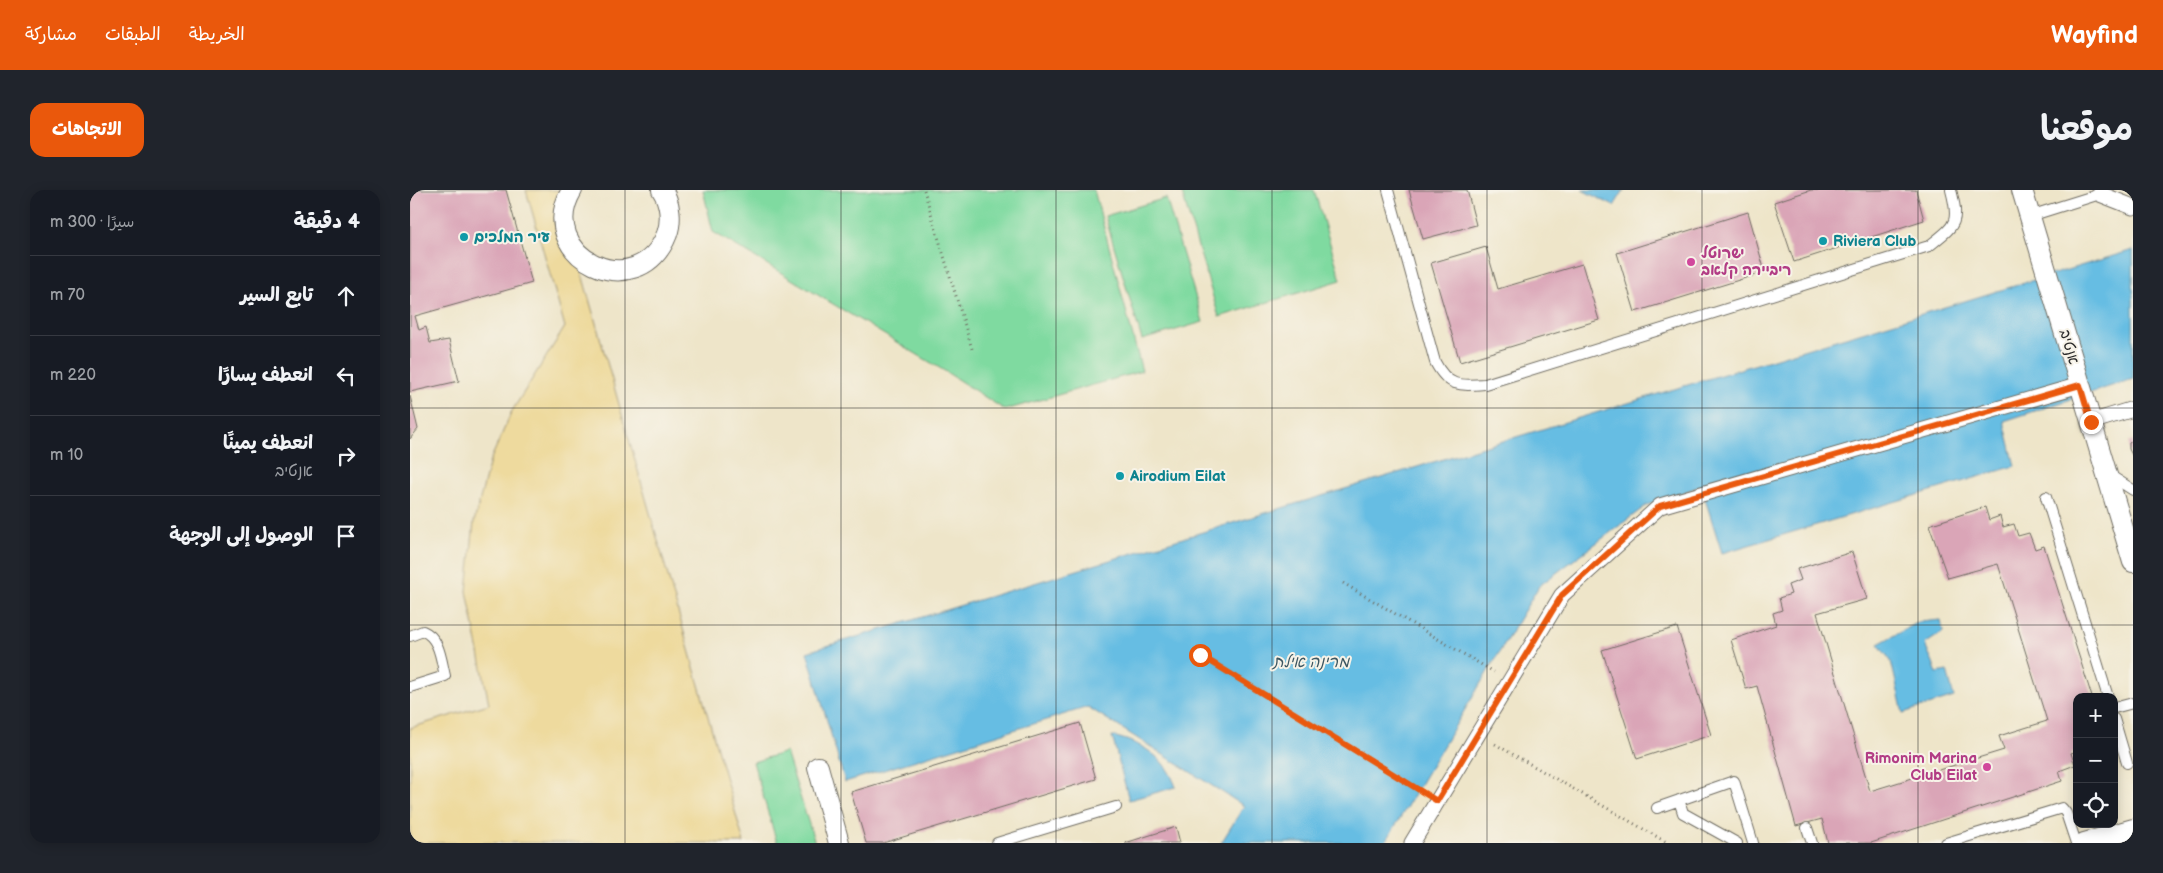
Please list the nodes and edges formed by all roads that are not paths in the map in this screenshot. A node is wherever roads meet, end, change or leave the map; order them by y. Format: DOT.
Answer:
graph roads {
  1 [pos="662,190"];
  2 [pos="1388,190"];
  3 [pos="1951,190"];
  4 [pos="2022,190"];
  5 [pos="2102,192"];
  6 [pos="569,193"];
  7 [pos="2133,207"];
  8 [pos="2030,216"];
  9 [pos="2086,403"];
  10 [pos="2133,409"];
  11 [pos="2106,471"];
  12 [pos="2133,490"];
  13 [pos="2046,497"];
  14 [pos="2132,552"];
  15 [pos="410,636"];
  16 [pos="410,687"];
  17 [pos="2107,693"];
  18 [pos="2133,703"];
  19 [pos="2118,707"];
  20 [pos="2118,733"];
  21 [pos="2127,763"];
  22 [pos="818,767"];
  23 [pos="1679,800"];
  24 [pos="1116,807"];
  25 [pos="1657,808"];
  26 [pos="1807,828"];
  27 [pos="2133,829"];
  28 [pos="839,843"];
  29 [pos="997,843"];
  30 [pos="1412,843"];
  31 [pos="1737,843"];
  32 [pos="1753,843"];
  33 [pos="1812,843"];
  34 [pos="1946,843"];
  35 [pos="2076,843"];
  36 [pos="2084,843"];
  1 -- 6 [label="street"];
  2 -- 3 [label="lane"];
  4 -- 8 [label="street, אנטיב"];
  5 -- 7 [label="street"];
  5 -- 8 [label="lane"];
  8 -- 9 [label="street, אנטיב"];
  9 -- 10 [label="street"];
  9 -- 11 [label="street, אנטיב"];
  9 -- 30 [label="street"];
  11 -- 12 [label="lane"];
  11 -- 14 [label="street, אנטיב"];
  13 -- 17 [label="lane"];
  15 -- 16 [label="lane"];
  18 -- 19 [label="lane"];
  20 -- 21 [label="lane"];
  22 -- 28 [label="street"];
  23 -- 25 [label="lane"];
  23 -- 31 [label="lane"];
  23 -- 32 [label="lane"];
  24 -- 29 [label="lane"];
  26 -- 33 [label="lane"];
  27 -- 36 [label="street"];
  34 -- 35 [label="lane"];
}
